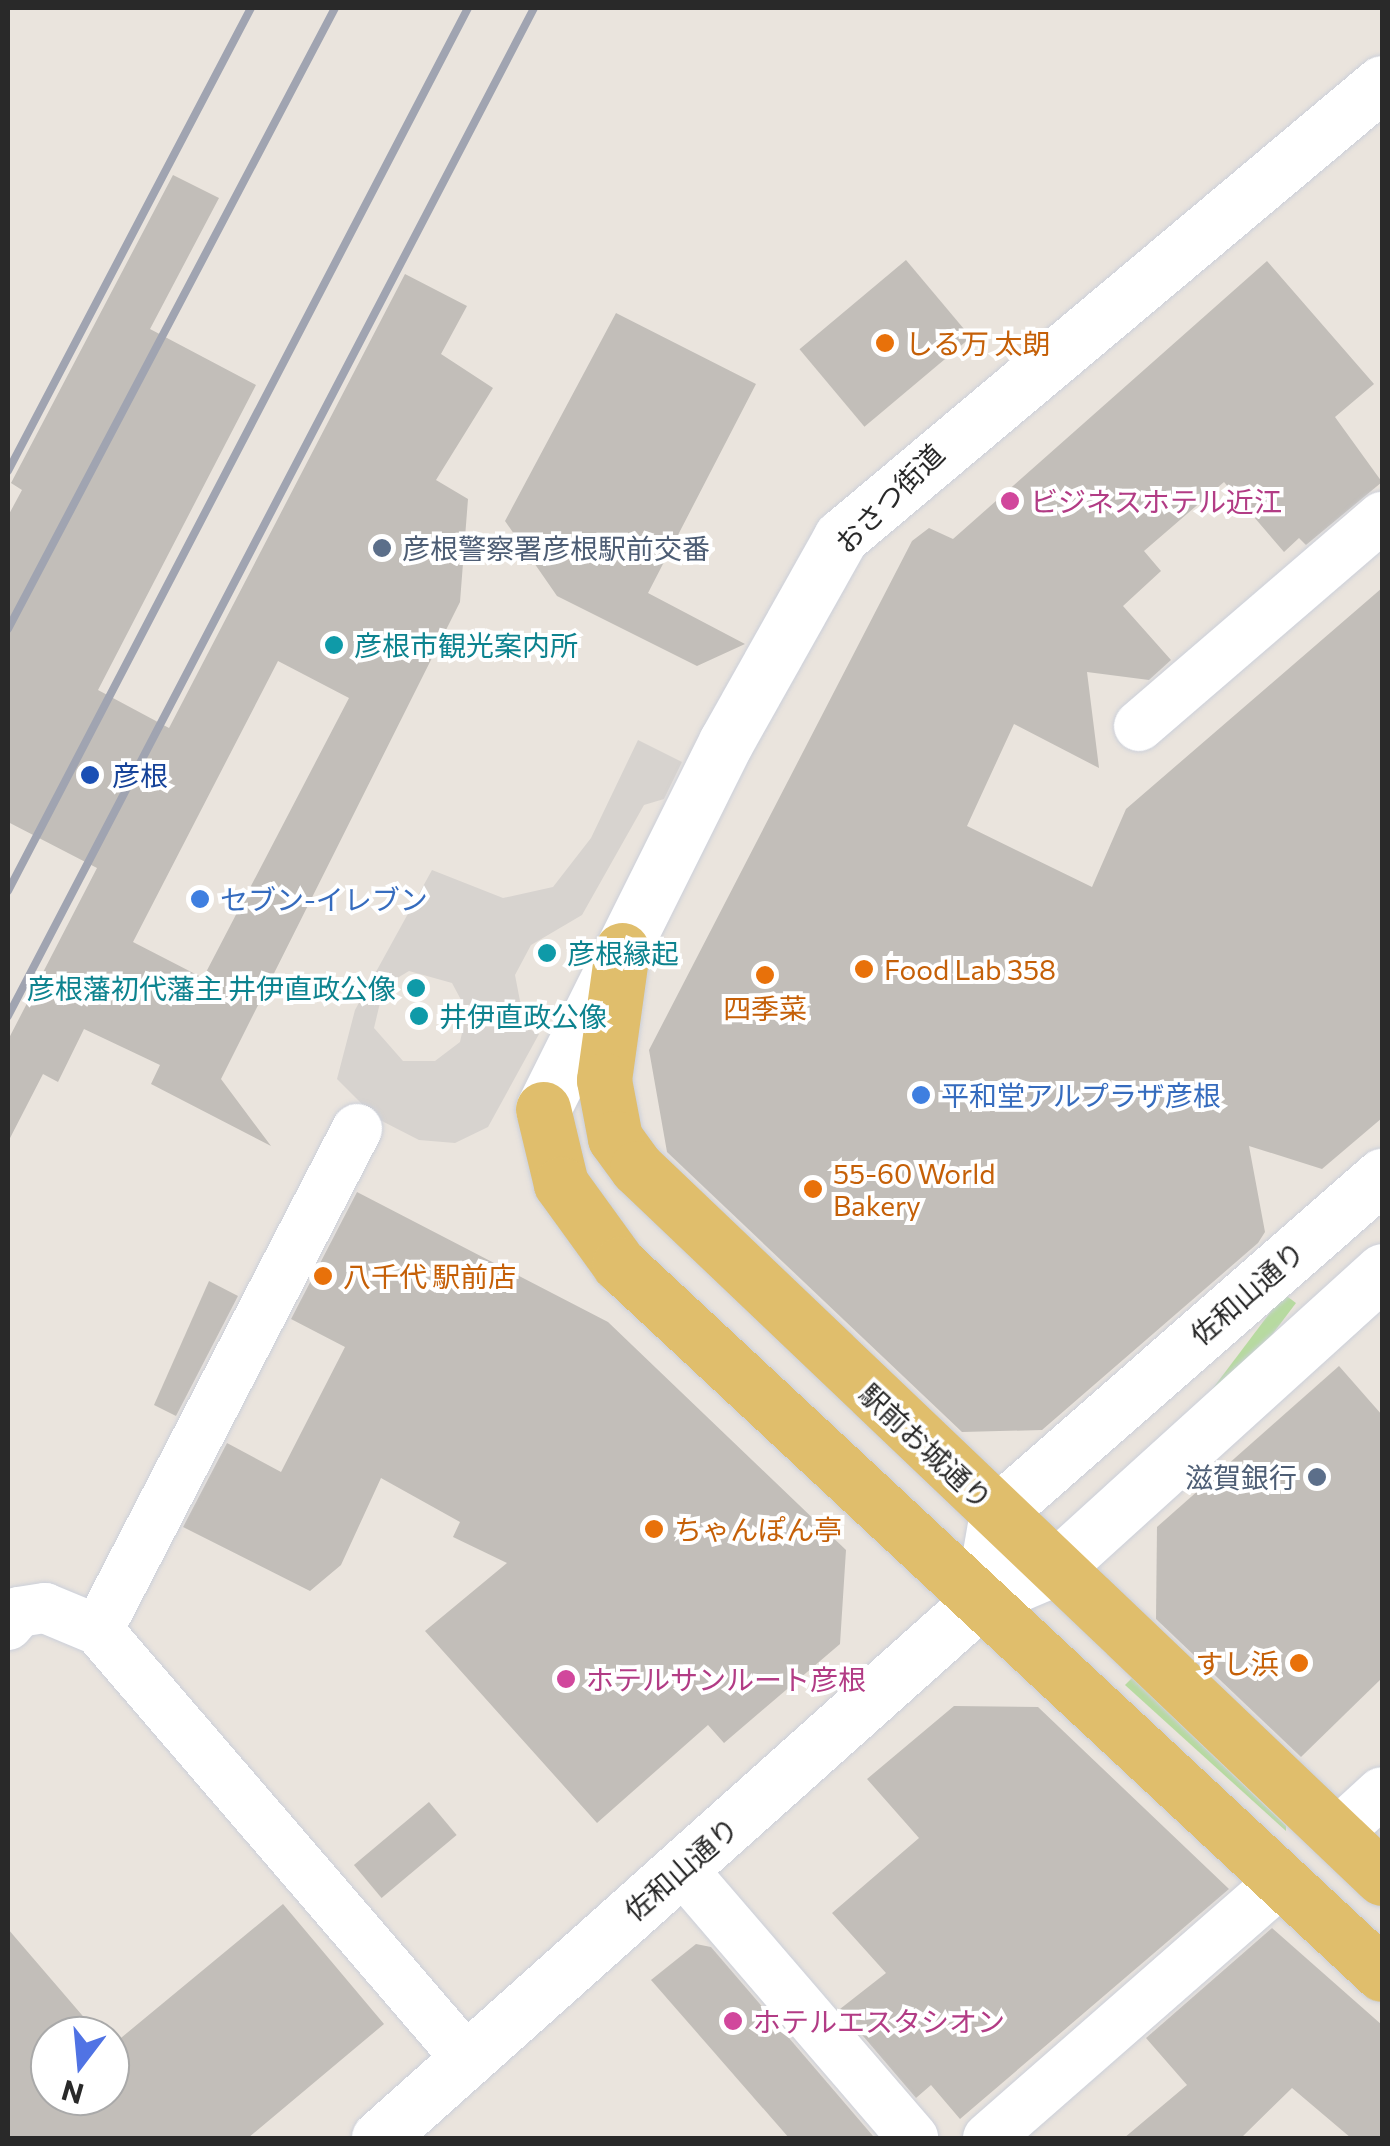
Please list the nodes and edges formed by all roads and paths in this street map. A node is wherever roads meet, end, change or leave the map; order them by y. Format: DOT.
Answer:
graph roads {
  1 [pos="1382,83"];
  2 [pos="1382,517"];
  3 [pos="1139,726"];
  4 [pos="622,950"];
  5 [pos="544,1109"];
  6 [pos="357,1128"];
  7 [pos="1382,1176"];
  8 [pos="1382,1272"];
  9 [pos="997,1513"];
  10 [pos="1055,1568"];
  11 [pos="982,1598"];
  12 [pos="8,1625"];
  13 [pos="98,1630"];
  14 [pos="1382,1792"];
  15 [pos="1336,1834"];
  16 [pos="682,1868"];
  17 [pos="1382,1878"];
  18 [pos="1282,1881"];
  19 [pos="1382,1974"];
  20 [pos="467,2059"];
  21 [pos="379,2138"];
  22 [pos="912,2138"];
  23 [pos="988,2138"];
  1 -- 4 [label="street, おさつ街道"];
  2 -- 3 [label="street"];
  4 -- 5 [label="street, おさつ街道"];
  4 -- 9 [label="main road, 駅前お城通り"];
  5 -- 11 [label="main road"];
  6 -- 13 [label="street"];
  7 -- 9 [label="street, 佐和山通り"];
  8 -- 10 [label="street, 佐和山通り"];
  9 -- 10 [label="main road, 駅前お城通り"];
  9 -- 11 [label="street"];
  10 -- 11 [label="street, 佐和山通り"];
  10 -- 15 [label="main road, 駅前お城通り"];
  11 -- 16 [label="street, 佐和山通り"];
  11 -- 18 [label="main road"];
  12 -- 13 [label="street"];
  13 -- 20 [label="street"];
  14 -- 15 [label="street"];
  15 -- 17 [label="main road, 駅前お城通り"];
  16 -- 20 [label="street, 佐和山通り"];
  16 -- 22 [label="street"];
  18 -- 19 [label="main road"];
  18 -- 23 [label="street"];
  20 -- 21 [label="street, 佐和山通り"];
}
